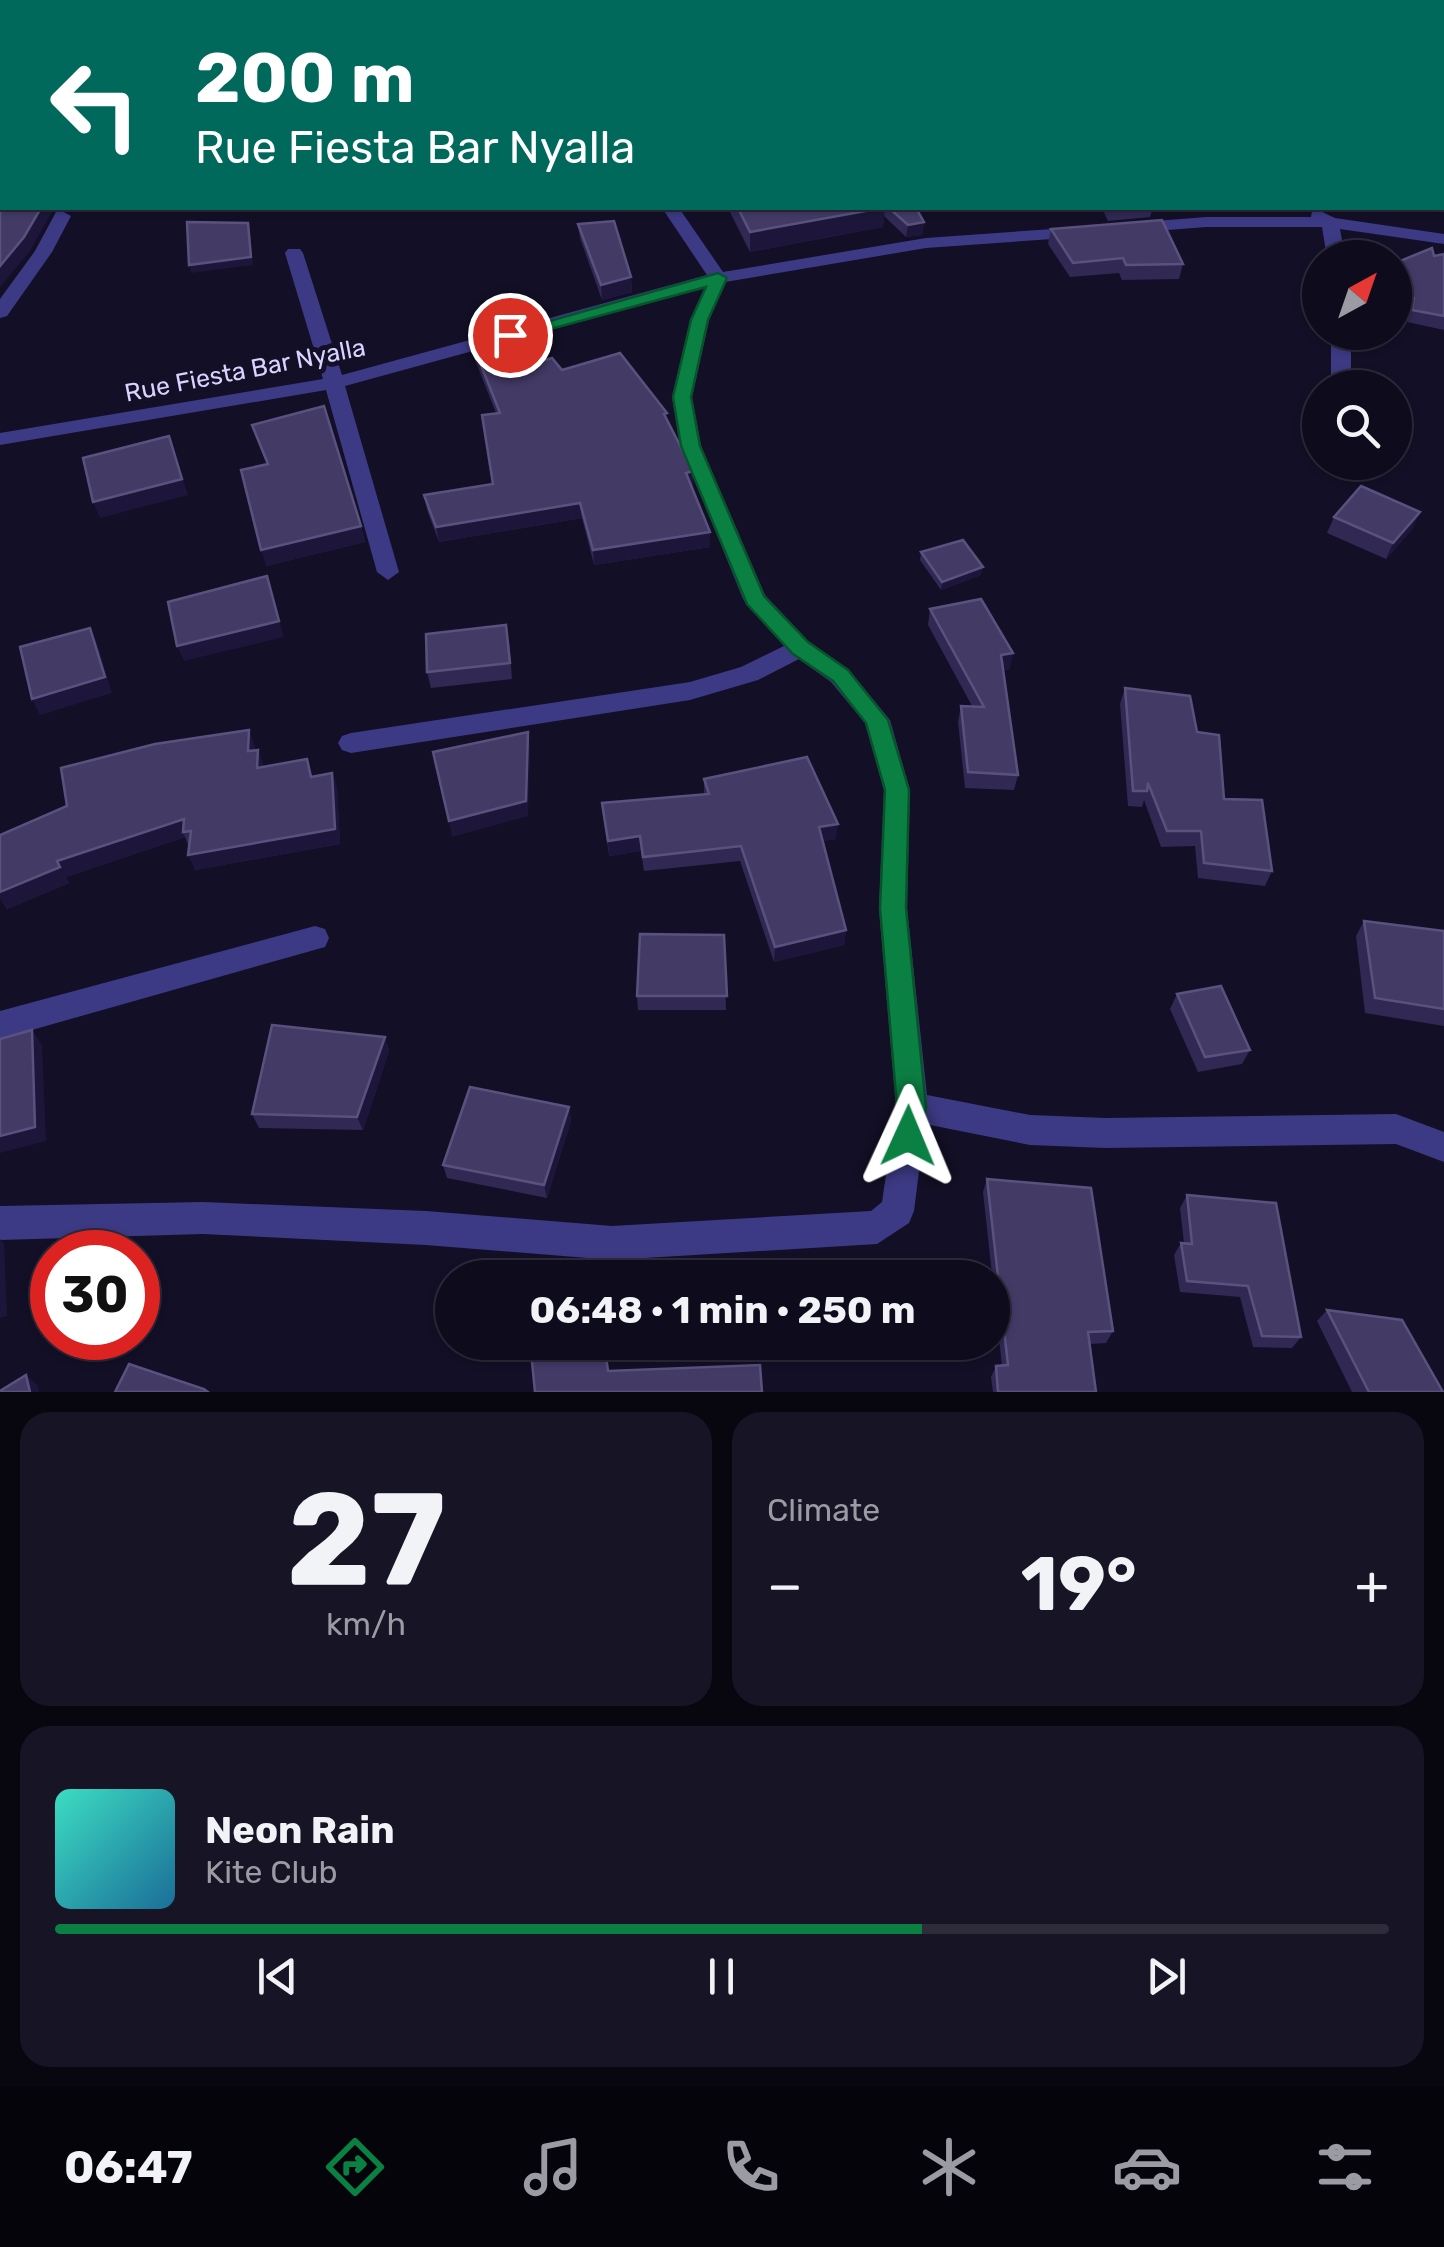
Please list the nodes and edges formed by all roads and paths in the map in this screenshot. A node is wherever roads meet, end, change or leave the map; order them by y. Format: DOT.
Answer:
graph roads {
  1 [pos="672,210"];
  2 [pos="1309,210"];
  3 [pos="1379,210"];
  4 [pos="62,216"];
  5 [pos="1330,222"];
  6 [pos="1369,228"];
  7 [pos="1444,239"];
  8 [pos="1333,240"];
  9 [pos="294,253"];
  10 [pos="718,278"];
  11 [pos="0,312"];
  12 [pos="334,383"];
  13 [pos="0,439"];
  14 [pos="388,572"];
  15 [pos="800,648"];
  16 [pos="351,743"];
  17 [pos="316,938"];
  18 [pos="0,1025"];
  19 [pos="912,1107"];
  20 [pos="1444,1148"];
  21 [pos="0,1223"];
  1 -- 10 [label="street"];
  2 -- 5 [label="street"];
  3 -- 6 [label="street"];
  4 -- 11 [label="street"];
  5 -- 6 [label="street, Rue Fiesta Bar Nyalla"];
  5 -- 8 [label="street"];
  5 -- 10 [label="street, Rue Fiesta Bar Nyalla"];
  6 -- 7 [label="street, Rue Fiesta Bar Nyalla"];
  9 -- 12 [label="street"];
  10 -- 12 [label="street, Rue Fiesta Bar Nyalla"];
  10 -- 15 [label="street"];
  12 -- 13 [label="street, Rue Fiesta Bar Nyalla"];
  12 -- 14 [label="street"];
  15 -- 16 [label="street"];
  15 -- 19 [label="street"];
  17 -- 18 [label="street"];
  19 -- 20 [label="street"];
  19 -- 21 [label="street"];
}
